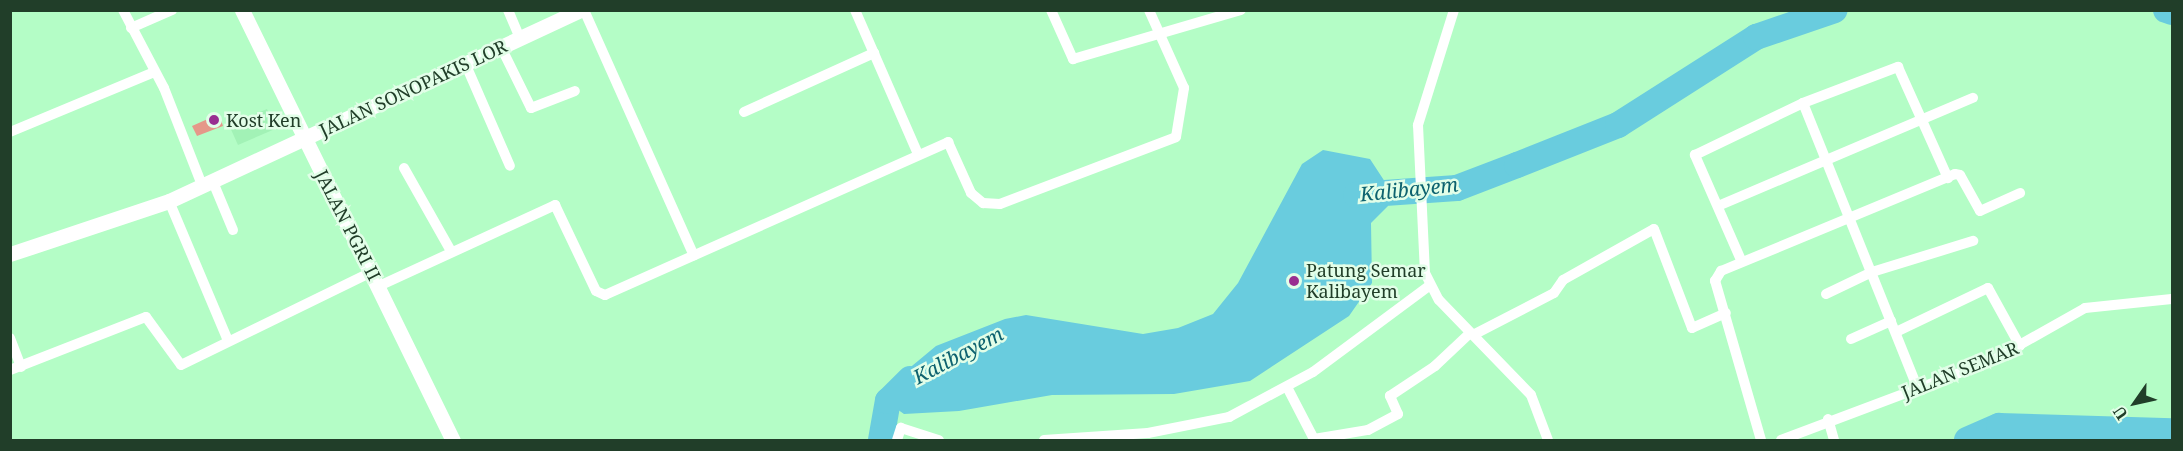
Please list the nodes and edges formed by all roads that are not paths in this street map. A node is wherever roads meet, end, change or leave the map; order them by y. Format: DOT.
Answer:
graph roads {
  1 [pos="123,10"];
  2 [pos="172,10"];
  3 [pos="242,10"];
  4 [pos="508,10"];
  5 [pos="855,10"];
  6 [pos="1051,10"];
  7 [pos="1149,10"];
  8 [pos="1241,10"];
  9 [pos="1454,10"];
  10 [pos="576,12"];
  11 [pos="131,27"];
  12 [pos="1156,31"];
  13 [pos="520,38"];
  14 [pos="501,46"];
  15 [pos="874,53"];
  16 [pos="465,63"];
  17 [pos="154,72"];
  18 [pos="575,91"];
  19 [pos="1973,98"];
  20 [pos="1803,103"];
  21 [pos="744,112"];
  22 [pos="1924,119"];
  23 [pos="10,132"];
  24 [pos="303,140"];
  25 [pos="918,154"];
  26 [pos="1826,160"];
  27 [pos="510,166"];
  28 [pos="404,168"];
  29 [pos="1948,178"];
  30 [pos="207,183"];
  31 [pos="2020,193"];
  32 [pos="169,201"];
  33 [pos="1718,206"];
  34 [pos="1851,218"];
  35 [pos="232,230"];
  36 [pos="1973,241"];
  37 [pos="451,250"];
  38 [pos="10,254"];
  39 [pos="694,256"];
  40 [pos="1742,260"];
  41 [pos="1872,272"];
  42 [pos="375,279"];
  43 [pos="1429,286"];
  44 [pos="1826,294"];
  45 [pos="2172,299"];
  46 [pos="1726,313"];
  47 [pos="1891,321"];
  48 [pos="1896,332"];
  49 [pos="1471,334"];
  50 [pos="10,338"];
  51 [pos="1851,339"];
  52 [pos="228,340"];
  53 [pos="2020,346"];
  54 [pos="16,368"];
  55 [pos="1287,387"];
  56 [pos="1918,388"];
  57 [pos="1828,419"];
  58 [pos="901,428"];
  59 [pos="1149,437"];
  60 [pos="451,440"];
  61 [pos="1046,440"];
  62 [pos="897,441"];
  63 [pos="905,441"];
  64 [pos="939,441"];
  65 [pos="1548,441"];
  66 [pos="1761,441"];
  67 [pos="1781,441"];
  68 [pos="1834,441"];
  1 -- 11 [label="street"];
  2 -- 11 [label="street"];
  3 -- 24 [label="street, JALAN PGRI II"];
  4 -- 13 [label="street"];
  5 -- 15 [label="street"];
  6 -- 12 [label="street"];
  7 -- 12 [label="street"];
  8 -- 12 [label="street"];
  9 -- 43 [label="street"];
  10 -- 13 [label="street, JALAN SONOPAKIS LOR"];
  10 -- 39 [label="street"];
  11 -- 17 [label="street"];
  12 -- 25 [label="street"];
  13 -- 14 [label="street, JALAN SONOPAKIS LOR"];
  14 -- 16 [label="street, JALAN SONOPAKIS LOR"];
  14 -- 18 [label="street"];
  15 -- 21 [label="street"];
  15 -- 25 [label="street"];
  16 -- 24 [label="street, JALAN SONOPAKIS LOR"];
  16 -- 27 [label="street"];
  17 -- 23 [label="street"];
  17 -- 30 [label="street"];
  19 -- 22 [label="street"];
  20 -- 22 [label="street"];
  20 -- 26 [label="street"];
  20 -- 33 [label="street"];
  22 -- 26 [label="street"];
  22 -- 29 [label="street"];
  24 -- 30 [label="street, JALAN SONOPAKIS LOR"];
  24 -- 42 [label="street, JALAN PGRI II"];
  25 -- 39 [label="street"];
  26 -- 33 [label="street"];
  26 -- 34 [label="street"];
  28 -- 37 [label="street"];
  29 -- 31 [label="street"];
  29 -- 34 [label="street"];
  30 -- 32 [label="street, JALAN SONOPAKIS LOR"];
  30 -- 35 [label="street"];
  32 -- 38 [label="street, JALAN SONOPAKIS LOR"];
  32 -- 52 [label="street"];
  33 -- 40 [label="street"];
  34 -- 40 [label="street"];
  34 -- 41 [label="street"];
  36 -- 41 [label="street"];
  37 -- 39 [label="street"];
  37 -- 42 [label="street"];
  40 -- 46 [label="street"];
  41 -- 44 [label="street"];
  41 -- 47 [label="street"];
  42 -- 52 [label="street"];
  42 -- 60 [label="street, JALAN PGRI II"];
  43 -- 49 [label="street"];
  43 -- 55 [label="street"];
  45 -- 53 [label="street, JALAN SEMAR"];
  46 -- 49 [label="street"];
  46 -- 66 [label="street"];
  47 -- 48 [label="street"];
  47 -- 51 [label="street"];
  48 -- 53 [label="street"];
  48 -- 56 [label="street"];
  49 -- 55 [label="street"];
  49 -- 65 [label="street"];
  50 -- 54 [label="street"];
  52 -- 54 [label="street"];
  53 -- 56 [label="street, JALAN SEMAR"];
  55 -- 59 [label="street"];
  56 -- 57 [label="street, JALAN SEMAR"];
  57 -- 67 [label="street, JALAN SEMAR"];
  57 -- 68 [label="street"];
  58 -- 62 [label="street"];
  58 -- 63 [label="street"];
  58 -- 64 [label="street"];
  59 -- 61 [label="street"];
}
